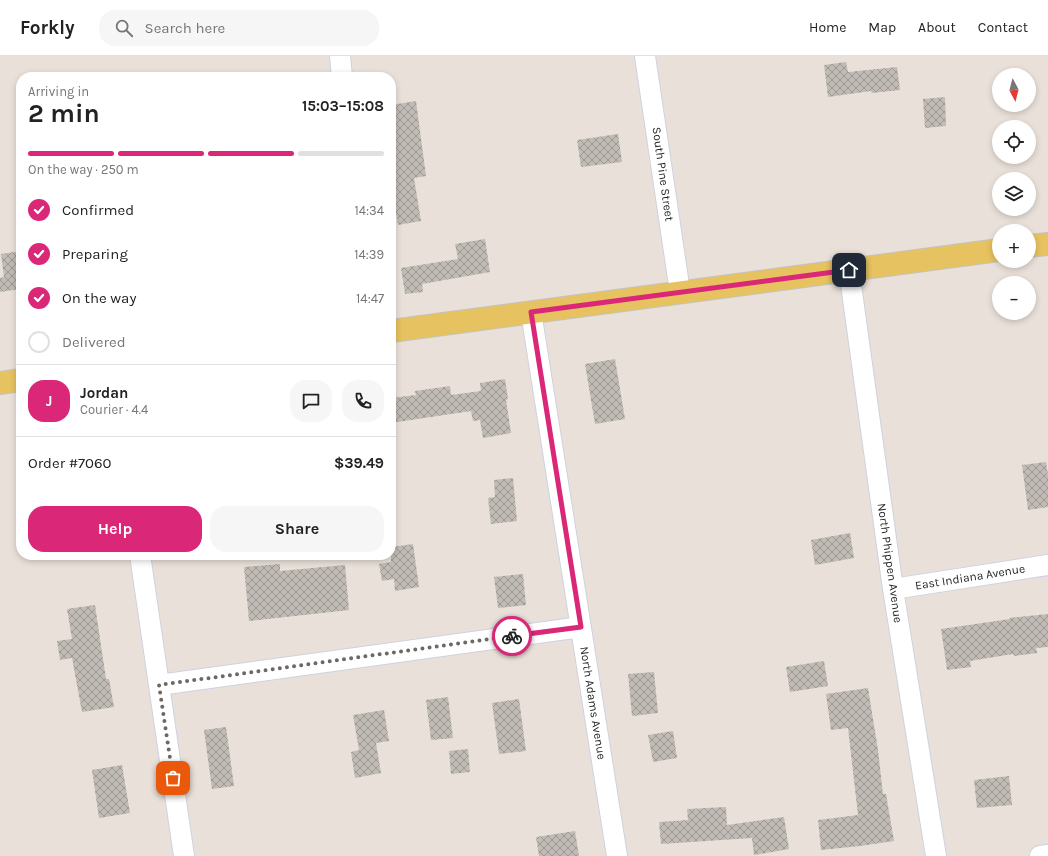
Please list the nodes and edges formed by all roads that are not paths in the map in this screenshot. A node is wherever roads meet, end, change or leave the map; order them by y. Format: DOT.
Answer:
graph roads {
  1 [pos="340,56"];
  2 [pos="645,56"];
  3 [pos="342,72"];
  4 [pos="1048,244"];
  5 [pos="1036,245"];
  6 [pos="992,251"];
  7 [pos="849,270"];
  8 [pos="680,292"];
  9 [pos="531,312"];
  10 [pos="396,330"];
  11 [pos="16,381"];
  12 [pos="0,383"];
  13 [pos="141,560"];
  14 [pos="1048,565"];
  15 [pos="893,589"];
  16 [pos="581,627"];
  17 [pos="159,685"];
  18 [pos="1048,855"];
  19 [pos="184,856"];
  20 [pos="617,856"];
  21 [pos="936,856"];
  22 [pos="1040,856"];
  1 -- 3 [label="street"];
  2 -- 8 [label="street, South Pine Street"];
  4 -- 5 [label="main road"];
  6 -- 7 [label="main road"];
  7 -- 8 [label="main road"];
  7 -- 15 [label="street, North Phippen Avenue"];
  8 -- 9 [label="main road"];
  9 -- 10 [label="main road"];
  9 -- 16 [label="street, North Adams Avenue"];
  11 -- 12 [label="main road"];
  13 -- 17 [label="street"];
  14 -- 15 [label="street, East Indiana Avenue"];
  15 -- 21 [label="street, North Phippen Avenue"];
  16 -- 17 [label="street"];
  16 -- 20 [label="street, North Adams Avenue"];
  17 -- 19 [label="street"];
  18 -- 22 [label="street"];
}
